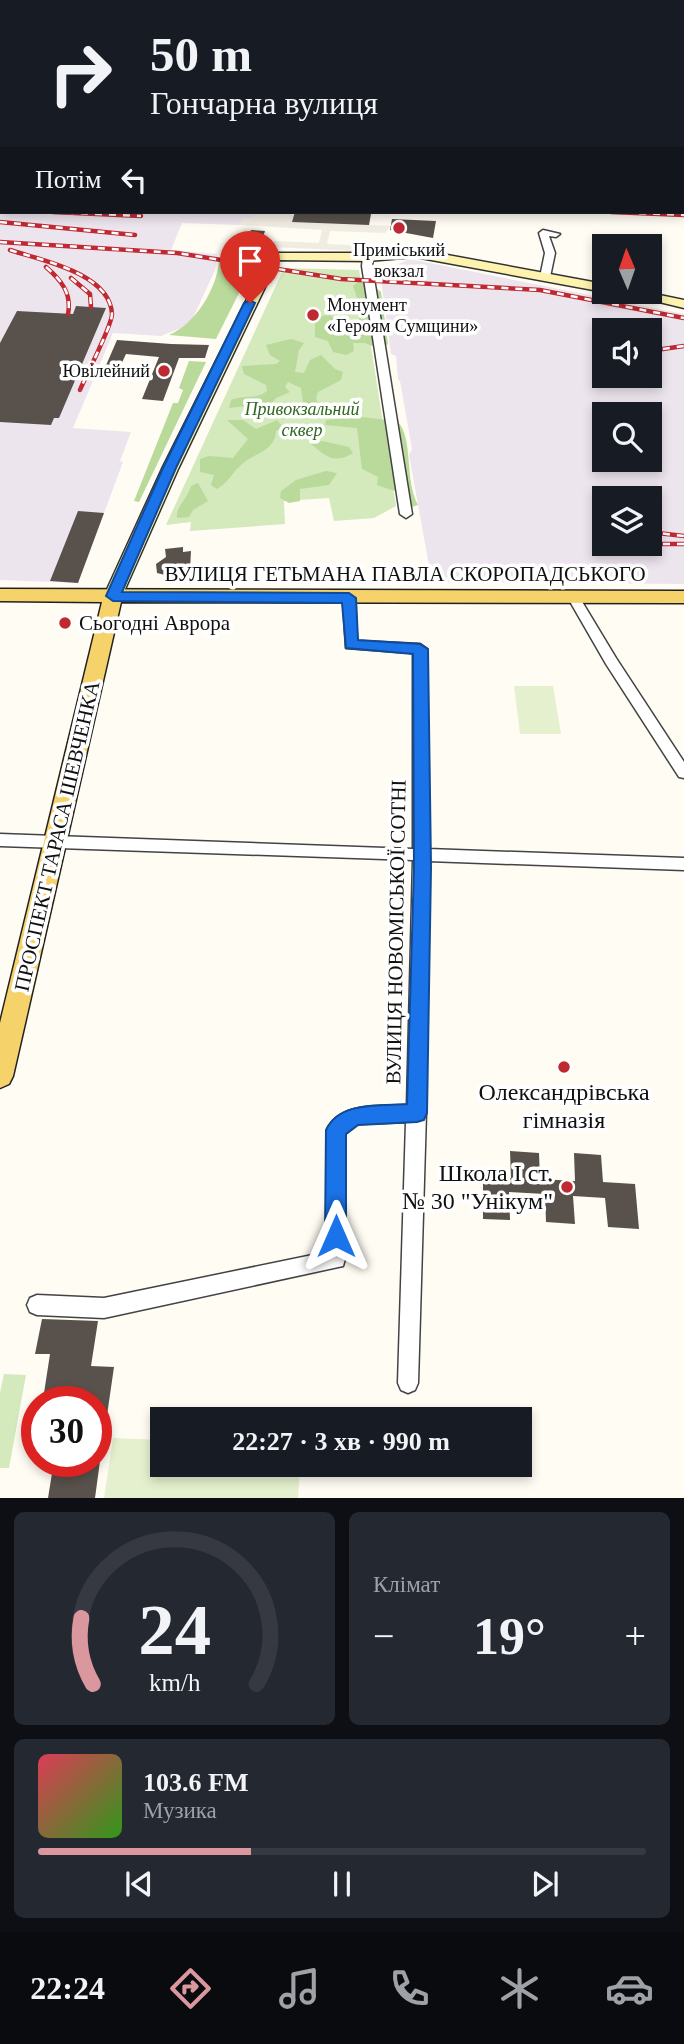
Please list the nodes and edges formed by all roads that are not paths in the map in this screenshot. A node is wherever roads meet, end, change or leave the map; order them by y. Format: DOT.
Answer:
graph roads {
  1 [pos="556,234"];
  2 [pos="368,257"];
  3 [pos="545,277"];
  4 [pos="592,286"];
  5 [pos="662,300"];
  6 [pos="684,304"];
  7 [pos="406,514"];
  8 [pos="0,596"];
  9 [pos="113,596"];
  10 [pos="684,597"];
  11 [pos="349,598"];
  12 [pos="574,598"];
  13 [pos="684,773"];
  14 [pos="0,840"];
  15 [pos="57,841"];
  16 [pos="422,854"];
  17 [pos="684,864"];
  18 [pos="0,1076"];
  19 [pos="417,1113"];
  20 [pos="37,1305"];
  21 [pos="408,1383"];
  1 -- 3 [label="street"];
  2 -- 3 [label="main road"];
  2 -- 7 [label="street"];
  2 -- 9 [label="main road"];
  3 -- 4 [label="main road"];
  5 -- 6 [label="main road"];
  8 -- 9 [label="main road, ВУЛИЦЯ ГЕТЬМАНА ПАВЛА СКОРОПАДСЬКОГО"];
  9 -- 11 [label="main road, ВУЛИЦЯ ГЕТЬМАНА ПАВЛА СКОРОПАДСЬКОГО"];
  9 -- 15 [label="main road, ПРОСПЕКТ ТАРАСА ШЕВЧЕНКА"];
  10 -- 12 [label="main road, ВУЛИЦЯ ГЕТЬМАНА ПАВЛА СКОРОПАДСЬКОГО"];
  11 -- 12 [label="main road, ВУЛИЦЯ ГЕТЬМАНА ПАВЛА СКОРОПАДСЬКОГО"];
  11 -- 16 [label="street, ВУЛИЦЯ НОВОМІСЬКОЇ СОТНІ"];
  12 -- 13 [label="street"];
  14 -- 15 [label="street"];
  15 -- 16 [label="street"];
  15 -- 18 [label="main road, ПРОСПЕКТ ТАРАСА ШЕВЧЕНКА"];
  16 -- 17 [label="street"];
  16 -- 19 [label="street, ВУЛИЦЯ НОВОМІСЬКОЇ СОТНІ"];
  19 -- 20 [label="street"];
  19 -- 21 [label="street, ВУЛИЦЯ НОВОМІСЬКОЇ СОТНІ"];
}
